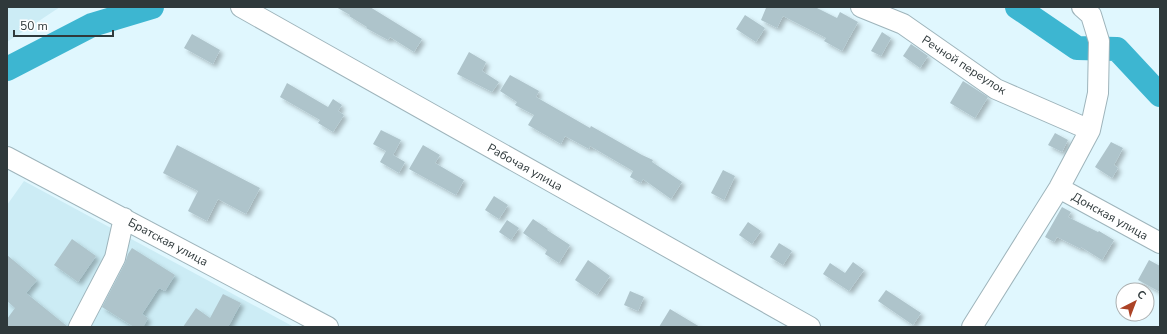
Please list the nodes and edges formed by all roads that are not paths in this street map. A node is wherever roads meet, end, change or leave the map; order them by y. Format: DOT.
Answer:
graph roads {
  1 [pos="241,7"];
  2 [pos="861,7"];
  3 [pos="1082,7"];
  4 [pos="1090,130"];
  5 [pos="11,165"];
  6 [pos="1059,188"];
  7 [pos="124,218"];
  8 [pos="1160,243"];
  9 [pos="79,327"];
  10 [pos="328,327"];
  11 [pos="810,327"];
  12 [pos="972,327"];
  1 -- 11 [label="street, Рабочая улица"];
  2 -- 4 [label="street, Речной переулок"];
  3 -- 4 [label="street"];
  4 -- 6 [label="street"];
  5 -- 7 [label="street, Братская улица"];
  6 -- 8 [label="street, Донская улица"];
  6 -- 12 [label="street"];
  7 -- 9 [label="street"];
  7 -- 10 [label="street, Братская улица"];
}
